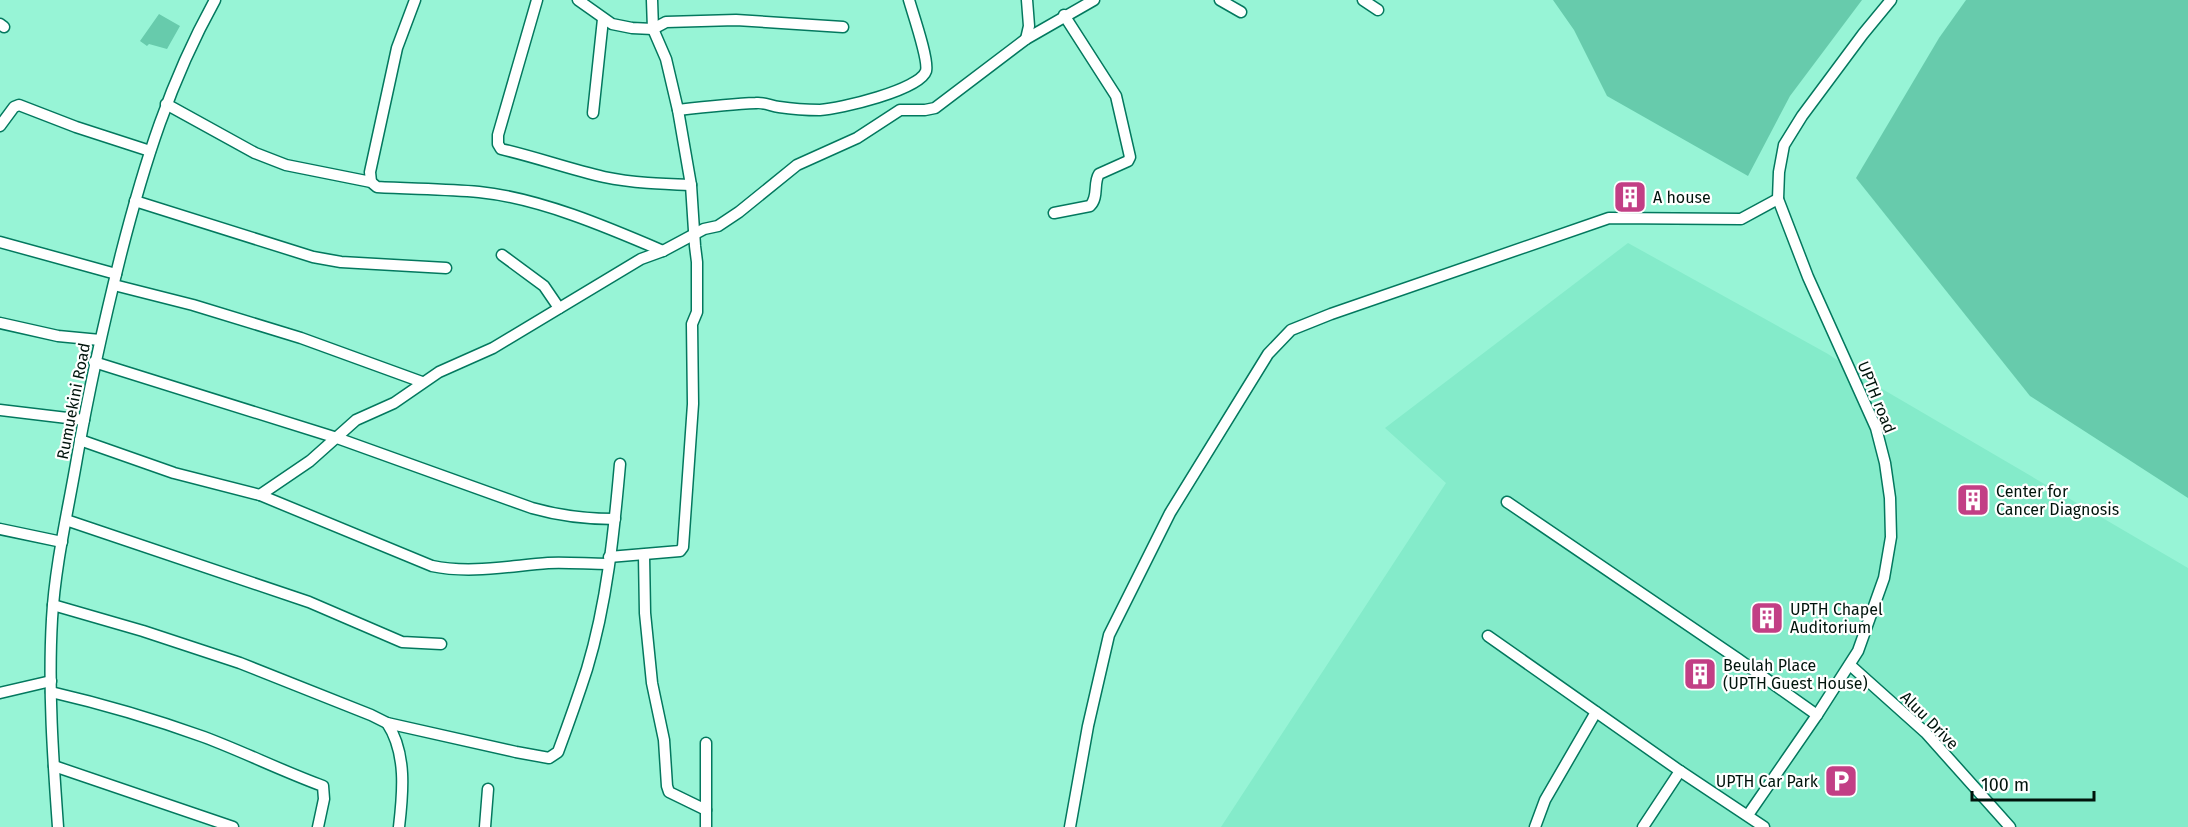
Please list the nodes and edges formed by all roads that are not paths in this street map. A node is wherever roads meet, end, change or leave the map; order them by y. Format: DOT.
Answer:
graph roads {
  1 [pos="215,0"];
  2 [pos="415,0"];
  3 [pos="537,0"];
  4 [pos="578,0"];
  5 [pos="652,0"];
  6 [pos="909,0"];
  7 [pos="1027,0"];
  8 [pos="1094,0"];
  9 [pos="1220,0"];
  10 [pos="1363,0"];
  11 [pos="1891,0"];
  12 [pos="1378,10"];
  13 [pos="1241,12"];
  14 [pos="1064,15"];
  15 [pos="603,19"];
  16 [pos="843,27"];
  17 [pos="653,29"];
  18 [pos="1026,39"];
  19 [pos="166,104"];
  20 [pos="678,110"];
  21 [pos="592,113"];
  22 [pos="0,126"];
  23 [pos="150,151"];
  24 [pos="371,182"];
  25 [pos="691,185"];
  26 [pos="1778,199"];
  27 [pos="135,201"];
  28 [pos="1054,213"];
  29 [pos="694,235"];
  30 [pos="0,242"];
  31 [pos="663,251"];
  32 [pos="502,255"];
  33 [pos="446,268"];
  34 [pos="115,279"];
  35 [pos="559,308"];
  36 [pos="0,323"];
  37 [pos="100,340"];
  38 [pos="94,362"];
  39 [pos="422,382"];
  40 [pos="0,410"];
  41 [pos="84,420"];
  42 [pos="337,438"];
  43 [pos="80,440"];
  44 [pos="620,464"];
  45 [pos="260,495"];
  46 [pos="1507,502"];
  47 [pos="615,519"];
  48 [pos="66,520"];
  49 [pos="0,529"];
  50 [pos="62,542"];
  51 [pos="644,555"];
  52 [pos="609,561"];
  53 [pos="53,605"];
  54 [pos="1488,636"];
  55 [pos="441,644"];
  56 [pos="1850,665"];
  57 [pos="51,686"];
  58 [pos="0,693"];
  59 [pos="1596,712"];
  60 [pos="1817,716"];
  61 [pos="387,723"];
  62 [pos="706,742"];
  63 [pos="54,766"];
  64 [pos="1680,771"];
  65 [pos="488,789"];
  66 [pos="706,810"];
  67 [pos="1748,815"];
  68 [pos="58,827"];
  69 [pos="233,827"];
  70 [pos="318,827"];
  71 [pos="399,827"];
  72 [pos="485,827"];
  73 [pos="706,827"];
  74 [pos="1070,827"];
  75 [pos="1535,827"];
  76 [pos="1644,827"];
  77 [pos="1764,827"];
  78 [pos="2010,827"];
  1 -- 19 [label="street, Rumuekini Road"];
  2 -- 24 [label="street"];
  3 -- 25 [label="street"];
  4 -- 15 [label="street"];
  5 -- 17 [label="street"];
  6 -- 20 [label="street"];
  7 -- 18 [label="street"];
  8 -- 14 [label="street"];
  9 -- 13 [label="street"];
  10 -- 12 [label="street"];
  11 -- 26 [label="street, UPTH road"];
  14 -- 18 [label="street"];
  14 -- 28 [label="street"];
  15 -- 17 [label="street"];
  15 -- 21 [label="street"];
  16 -- 17 [label="street"];
  17 -- 20 [label="street"];
  18 -- 29 [label="street"];
  19 -- 23 [label="street, Rumuekini Road"];
  19 -- 24 [label="street"];
  20 -- 25 [label="street"];
  22 -- 23 [label="street"];
  23 -- 27 [label="street, Rumuekini Road"];
  24 -- 31 [label="street"];
  25 -- 29 [label="street"];
  26 -- 56 [label="street, UPTH road"];
  26 -- 74 [label="street"];
  27 -- 33 [label="street"];
  27 -- 34 [label="street, Rumuekini Road"];
  29 -- 31 [label="street"];
  29 -- 51 [label="street"];
  30 -- 34 [label="street"];
  31 -- 35 [label="street"];
  32 -- 35 [label="street"];
  34 -- 37 [label="street, Rumuekini Road"];
  34 -- 39 [label="street"];
  35 -- 39 [label="street"];
  36 -- 37 [label="street"];
  37 -- 38 [label="street, Rumuekini Road"];
  38 -- 41 [label="street, Rumuekini Road"];
  38 -- 42 [label="street"];
  39 -- 42 [label="street"];
  40 -- 41 [label="street"];
  41 -- 43 [label="street, Rumuekini Road"];
  42 -- 45 [label="street"];
  42 -- 47 [label="street"];
  43 -- 45 [label="street"];
  43 -- 48 [label="street, Rumuekini Road"];
  44 -- 47 [label="street"];
  45 -- 52 [label="street"];
  46 -- 60 [label="street"];
  47 -- 52 [label="street"];
  48 -- 50 [label="street, Rumuekini Road"];
  48 -- 55 [label="street"];
  49 -- 50 [label="street"];
  50 -- 53 [label="street, Rumuekini Road"];
  51 -- 52 [label="street"];
  51 -- 66 [label="street"];
  52 -- 61 [label="street"];
  53 -- 57 [label="street, Rumuekini Road"];
  53 -- 61 [label="street"];
  54 -- 59 [label="street"];
  56 -- 60 [label="street, UPTH road"];
  56 -- 78 [label="street, Aluu Drive"];
  57 -- 58 [label="street"];
  57 -- 63 [label="street, Rumuekini Road"];
  57 -- 70 [label="street"];
  59 -- 64 [label="street"];
  59 -- 75 [label="street"];
  60 -- 67 [label="street, UPTH road"];
  61 -- 71 [label="street"];
  62 -- 66 [label="street"];
  63 -- 68 [label="street, Rumuekini Road"];
  63 -- 69 [label="street"];
  64 -- 67 [label="street"];
  64 -- 76 [label="street"];
  65 -- 72 [label="street"];
  66 -- 73 [label="street"];
  67 -- 77 [label="street"];
}
